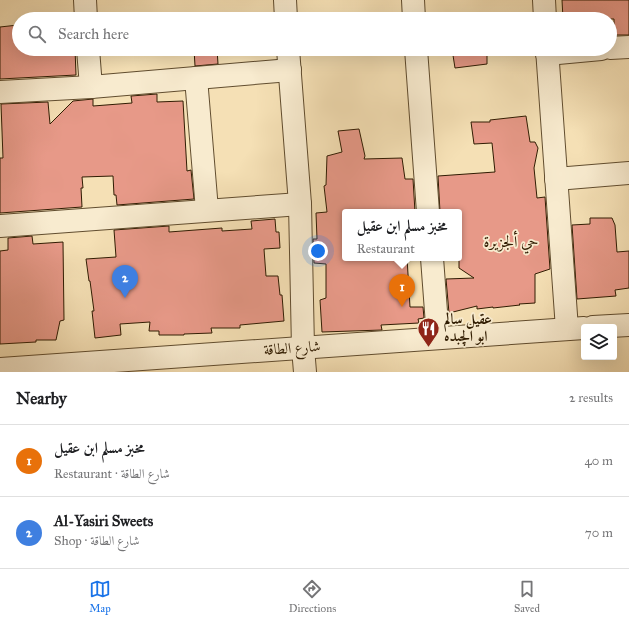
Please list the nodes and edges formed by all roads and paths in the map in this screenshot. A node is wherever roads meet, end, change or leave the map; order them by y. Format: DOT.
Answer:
graph roads {
  1 [pos="85,0"];
  2 [pos="285,0"];
  3 [pos="413,0"];
  4 [pos="544,0"];
  5 [pos="86,12"];
  6 [pos="286,12"];
  7 [pos="414,12"];
  8 [pos="545,12"];
  9 [pos="629,47"];
  10 [pos="617,48"];
  11 [pos="89,56"];
  12 [pos="417,56"];
  13 [pos="547,56"];
  14 [pos="289,59"];
  15 [pos="196,78"];
  16 [pos="91,87"];
  17 [pos="0,92"];
  18 [pos="629,173"];
  19 [pos="556,179"];
  20 [pos="300,204"];
  21 [pos="428,209"];
  22 [pos="207,210"];
  23 [pos="0,226"];
  24 [pos="432,261"];
  25 [pos="629,324"];
  26 [pos="617,325"];
  27 [pos="575,328"];
  28 [pos="438,338"];
  29 [pos="303,348"];
  30 [pos="0,369"];
  31 [pos="305,372"];
  1 -- 5 [label="street"];
  2 -- 6 [label="street"];
  3 -- 7 [label="street"];
  4 -- 8 [label="street"];
  9 -- 10 [label="street"];
  11 -- 16 [label="street"];
  12 -- 21 [label="street"];
  13 -- 19 [label="street"];
  14 -- 15 [label="street"];
  14 -- 20 [label="street"];
  15 -- 16 [label="street"];
  15 -- 22 [label="street"];
  16 -- 17 [label="street"];
  18 -- 19 [label="street"];
  19 -- 27 [label="street"];
  20 -- 22 [label="street"];
  20 -- 29 [label="street"];
  22 -- 23 [label="street"];
  24 -- 28 [label="street"];
  25 -- 26 [label="street"];
  27 -- 28 [label="street, شارع الطاقة"];
  28 -- 29 [label="street, شارع الطاقة"];
  29 -- 30 [label="street, شارع الطاقة"];
  29 -- 31 [label="street"];
}
